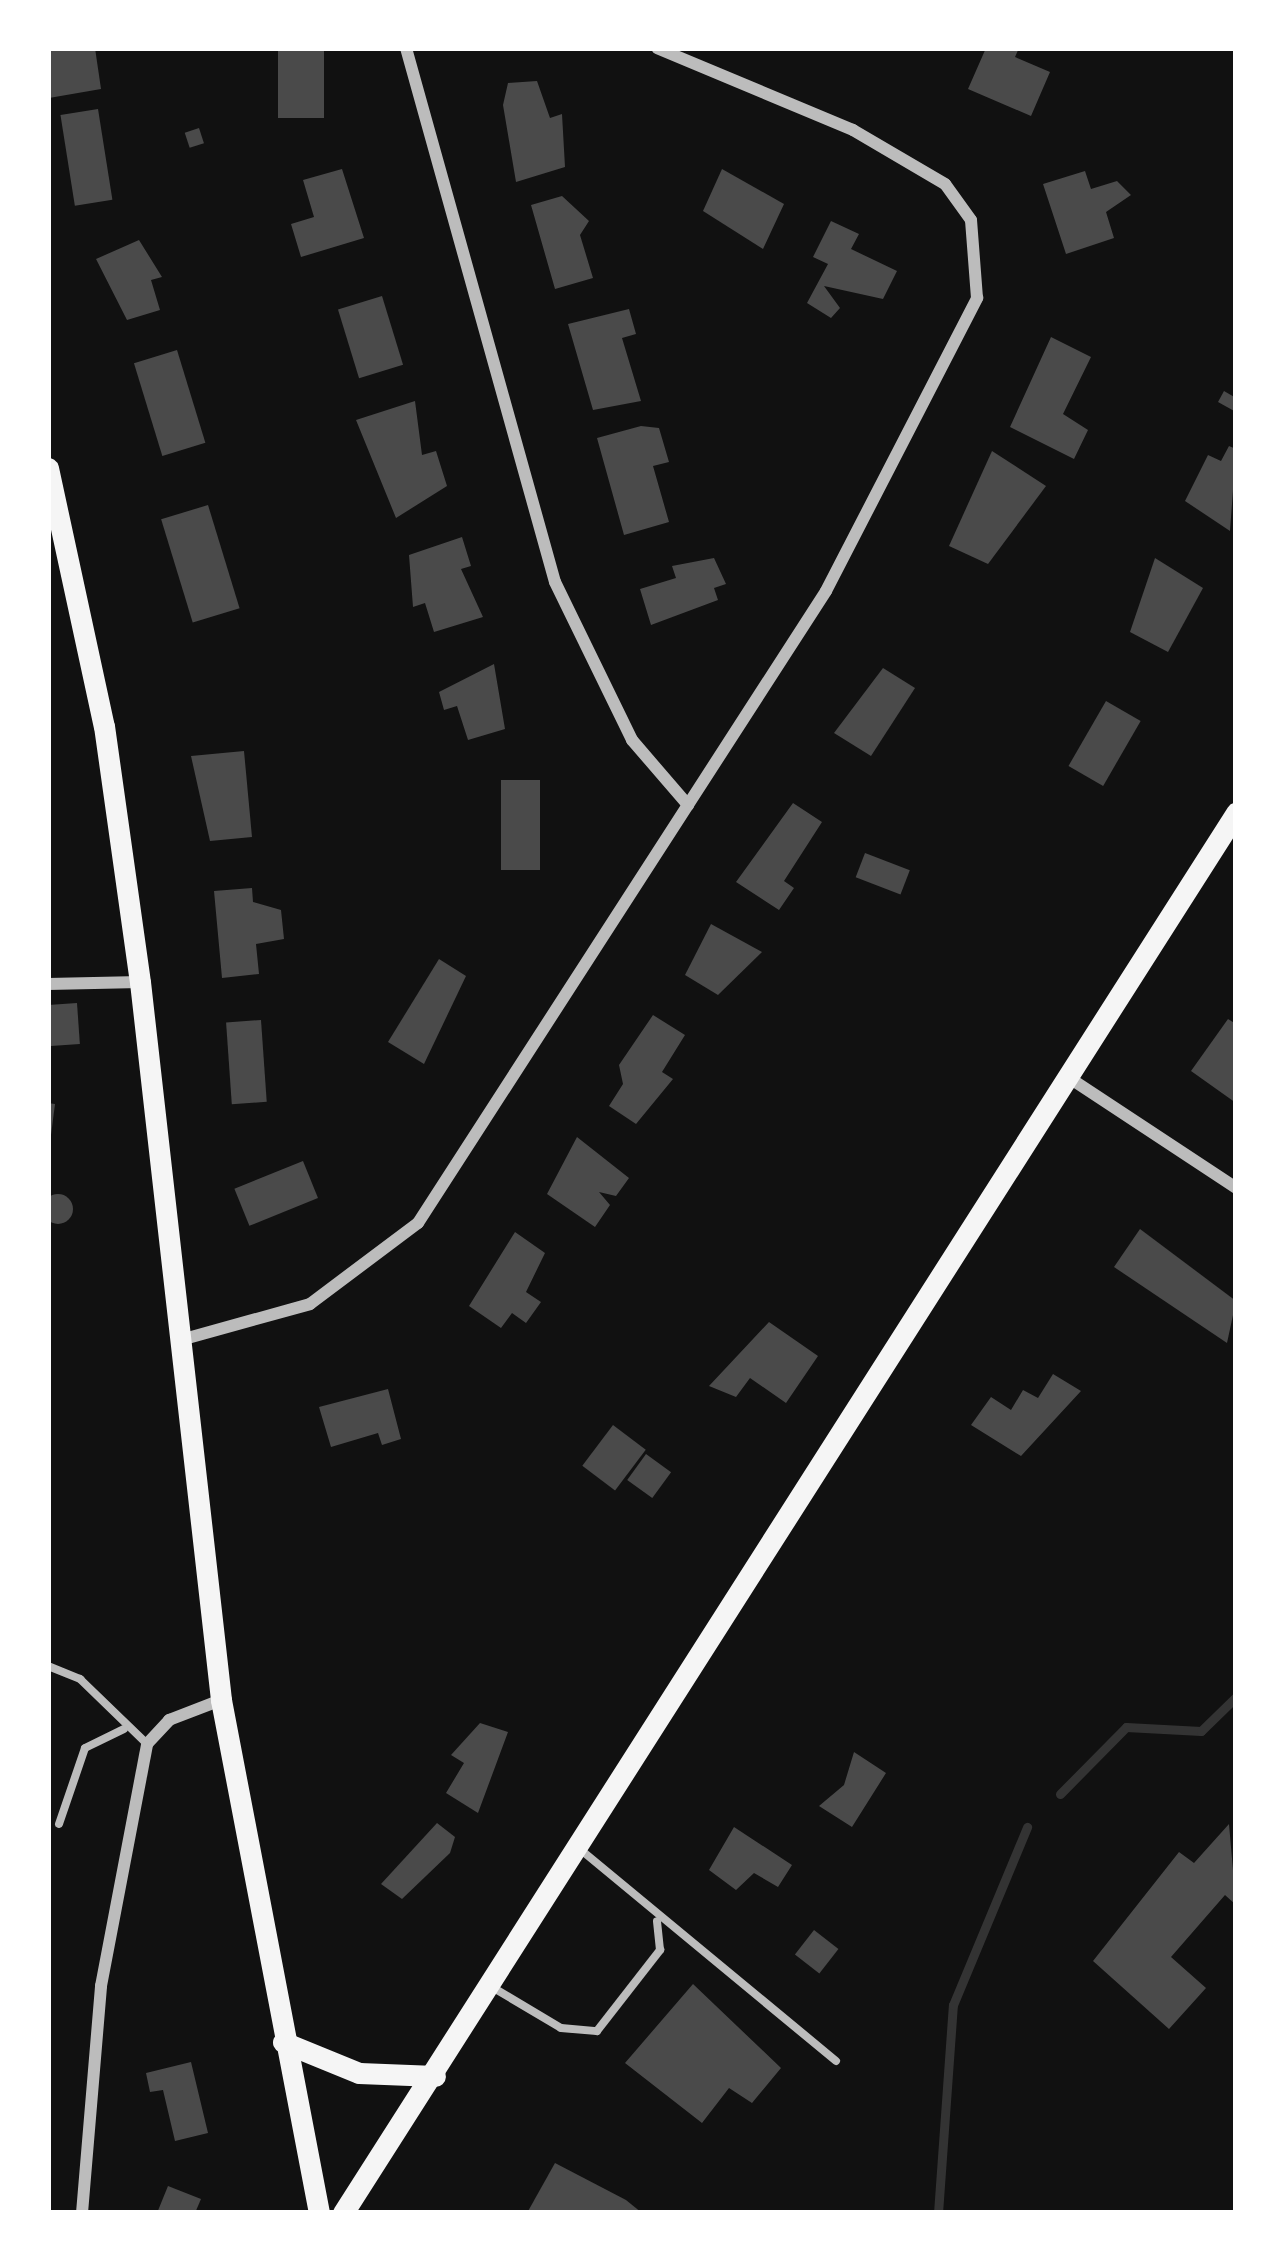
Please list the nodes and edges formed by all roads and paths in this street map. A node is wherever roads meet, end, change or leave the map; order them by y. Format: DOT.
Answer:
graph roads {
  1 [pos="406,48"];
  2 [pos="657,48"];
  3 [pos="48,472"];
  4 [pos="688,805"];
  5 [pos="1236,813"];
  6 [pos="140,982"];
  7 [pos="48,984"];
  8 [pos="1071,1079"];
  9 [pos="1236,1188"];
  10 [pos="176,1342"];
  11 [pos="48,1666"];
  12 [pos="221,1700"];
  13 [pos="124,1729"];
  14 [pos="146,1744"];
  15 [pos="59,1824"];
  16 [pos="580,1850"];
  17 [pos="656,1920"];
  18 [pos="492,1987"];
  19 [pos="283,2042"];
  20 [pos="836,2061"];
  21 [pos="434,2076"];
  22 [pos="82,2213"];
  23 [pos="320,2213"];
  24 [pos="343,2213"];
  1 -- 4 [label="street"];
  2 -- 4 [label="street"];
  3 -- 6 [label="main road"];
  4 -- 10 [label="street"];
  5 -- 8 [label="main road"];
  6 -- 7 [label="street"];
  6 -- 10 [label="main road"];
  8 -- 9 [label="street"];
  8 -- 16 [label="main road"];
  10 -- 12 [label="main road"];
  11 -- 13 [label="lane"];
  12 -- 14 [label="street"];
  12 -- 19 [label="main road"];
  13 -- 14 [label="lane"];
  13 -- 15 [label="lane"];
  14 -- 22 [label="street"];
  16 -- 17 [label="lane"];
  16 -- 18 [label="main road"];
  17 -- 18 [label="lane"];
  17 -- 20 [label="lane"];
  18 -- 21 [label="main road"];
  19 -- 21 [label="main road"];
  19 -- 23 [label="main road"];
  21 -- 24 [label="main road"];
}
